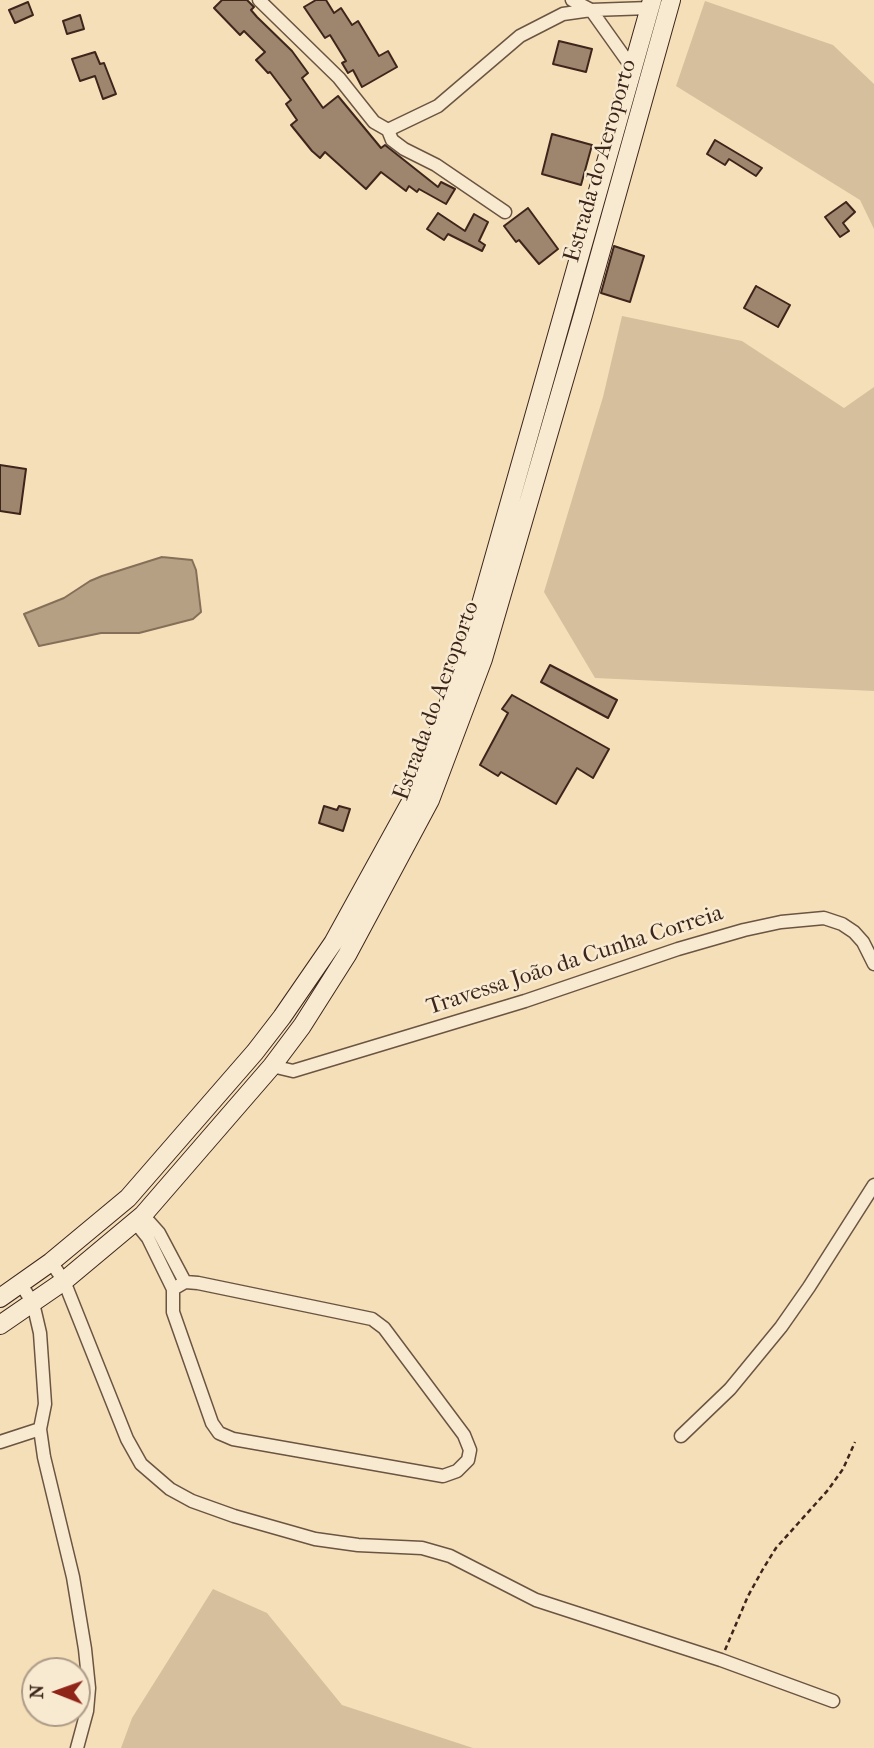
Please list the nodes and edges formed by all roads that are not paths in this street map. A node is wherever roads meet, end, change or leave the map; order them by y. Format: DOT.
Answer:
graph roads {
  1 [pos="259,0"];
  2 [pos="572,0"];
  3 [pos="671,0"];
  4 [pos="651,4"];
  5 [pos="591,10"];
  6 [pos="633,69"];
  7 [pos="388,130"];
  8 [pos="505,212"];
  9 [pos="874,964"];
  10 [pos="272,1066"];
  11 [pos="874,1185"];
  12 [pos="139,1219"];
  13 [pos="51,1262"];
  14 [pos="64,1281"];
  15 [pos="20,1283"];
  16 [pos="179,1286"];
  17 [pos="0,1298"];
  18 [pos="33,1303"];
  19 [pos="0,1325"];
  20 [pos="40,1429"];
  21 [pos="681,1436"];
  22 [pos="0,1442"];
  23 [pos="833,1701"];
  24 [pos="77,1748"];
  1 -- 7 [label="street"];
  2 -- 5 [label="street"];
  3 -- 10 [label="main road, Estrada do Aeroporto"];
  4 -- 5 [label="street"];
  4 -- 6 [label="main road, Estrada do Aeroporto"];
  5 -- 6 [label="street"];
  5 -- 7 [label="street"];
  6 -- 13 [label="main road, Estrada do Aeroporto"];
  7 -- 8 [label="street"];
  9 -- 10 [label="street, Travessa João da Cunha Correia"];
  10 -- 12 [label="main road, Estrada do Aeroporto"];
  11 -- 21 [label="street"];
  12 -- 14 [label="main road, Estrada do Aeroporto"];
  12 -- 16 [label="street"];
  13 -- 14 [label="street"];
  13 -- 15 [label="main road, Estrada do Aeroporto"];
  14 -- 18 [label="main road, Estrada do Aeroporto"];
  14 -- 23 [label="street"];
  15 -- 17 [label="main road, Estrada do Aeroporto"];
  15 -- 18 [label="street"];
  16 -- 16 [label="street"];
  18 -- 19 [label="main road, Estrada do Aeroporto"];
  18 -- 20 [label="street"];
  20 -- 22 [label="street"];
  20 -- 24 [label="street"];
}
